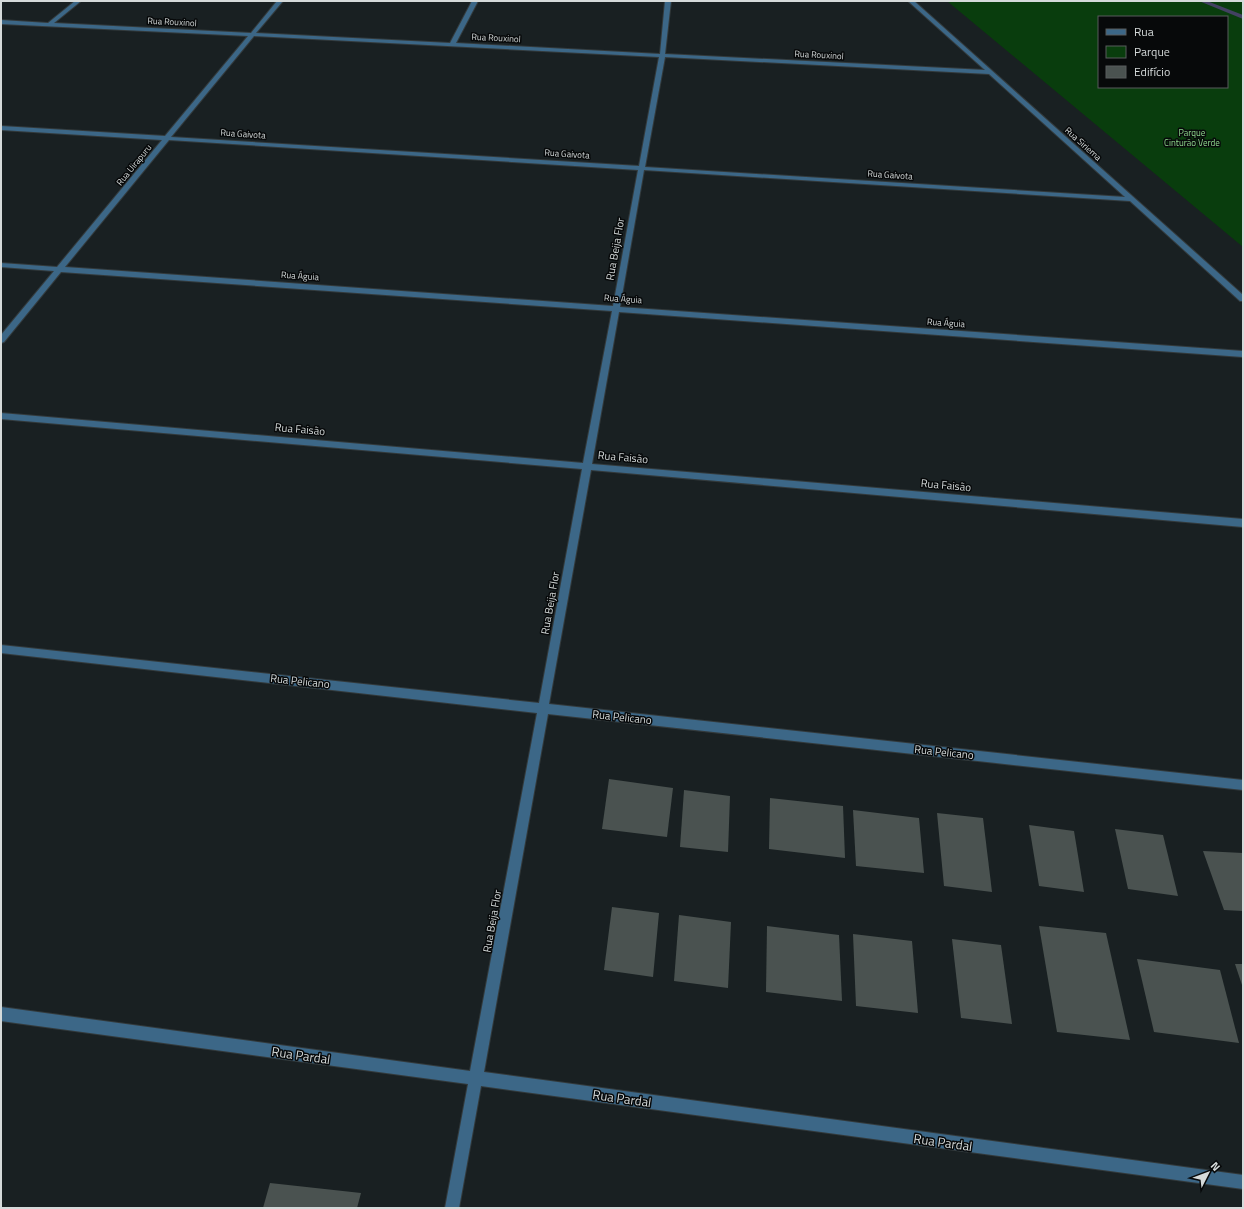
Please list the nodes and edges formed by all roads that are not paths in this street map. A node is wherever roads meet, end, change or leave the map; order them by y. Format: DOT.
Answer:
graph roads {
  1 [pos="78,1"];
  2 [pos="280,1"];
  3 [pos="475,1"];
  4 [pos="668,1"];
  5 [pos="911,1"];
  6 [pos="1,22"];
  7 [pos="50,25"];
  8 [pos="252,35"];
  9 [pos="452,45"];
  10 [pos="662,56"];
  11 [pos="990,72"];
  12 [pos="1,128"];
  13 [pos="167,138"];
  14 [pos="642,168"];
  15 [pos="1131,199"];
  16 [pos="1,264"];
  17 [pos="59,269"];
  18 [pos="1243,299"];
  19 [pos="616,309"];
  20 [pos="1,340"];
  21 [pos="1243,354"];
  22 [pos="1,416"];
  23 [pos="587,466"];
  24 [pos="1243,523"];
  25 [pos="1,649"];
  26 [pos="543,708"];
  27 [pos="1243,785"];
  28 [pos="1,1014"];
  29 [pos="476,1078"];
  30 [pos="1243,1182"];
  31 [pos="452,1208"];
  1 -- 7 [label="street"];
  2 -- 8 [label="street, Rua Uirapuru"];
  3 -- 9 [label="street"];
  4 -- 10 [label="street, Rua Beija Flor"];
  5 -- 11 [label="street, Rua Siriema"];
  6 -- 7 [label="street, Rua Rouxinol"];
  7 -- 8 [label="street, Rua Rouxinol"];
  8 -- 9 [label="street, Rua Rouxinol"];
  8 -- 13 [label="street, Rua Uirapuru"];
  9 -- 10 [label="street, Rua Rouxinol"];
  10 -- 11 [label="street, Rua Rouxinol"];
  10 -- 14 [label="street, Rua Beija Flor"];
  11 -- 15 [label="street, Rua Siriema"];
  12 -- 13 [label="street, Rua Gaivota"];
  13 -- 14 [label="street, Rua Gaivota"];
  13 -- 17 [label="street, Rua Uirapuru"];
  14 -- 15 [label="street, Rua Gaivota"];
  14 -- 19 [label="street, Rua Beija Flor"];
  15 -- 18 [label="street, Rua Siriema"];
  16 -- 17 [label="street, Rua Águia"];
  17 -- 19 [label="street, Rua Águia"];
  17 -- 20 [label="street, Rua Uirapuru"];
  19 -- 21 [label="street, Rua Águia"];
  19 -- 23 [label="street, Rua Beija Flor"];
  22 -- 23 [label="street, Rua Faisão"];
  23 -- 24 [label="street, Rua Faisão"];
  23 -- 26 [label="street, Rua Beija Flor"];
  25 -- 26 [label="street, Rua Pelicano"];
  26 -- 27 [label="street, Rua Pelicano"];
  26 -- 29 [label="street, Rua Beija Flor"];
  28 -- 29 [label="street, Rua Pardal"];
  29 -- 30 [label="street, Rua Pardal"];
  29 -- 31 [label="street, Rua Beija Flor"];
}
